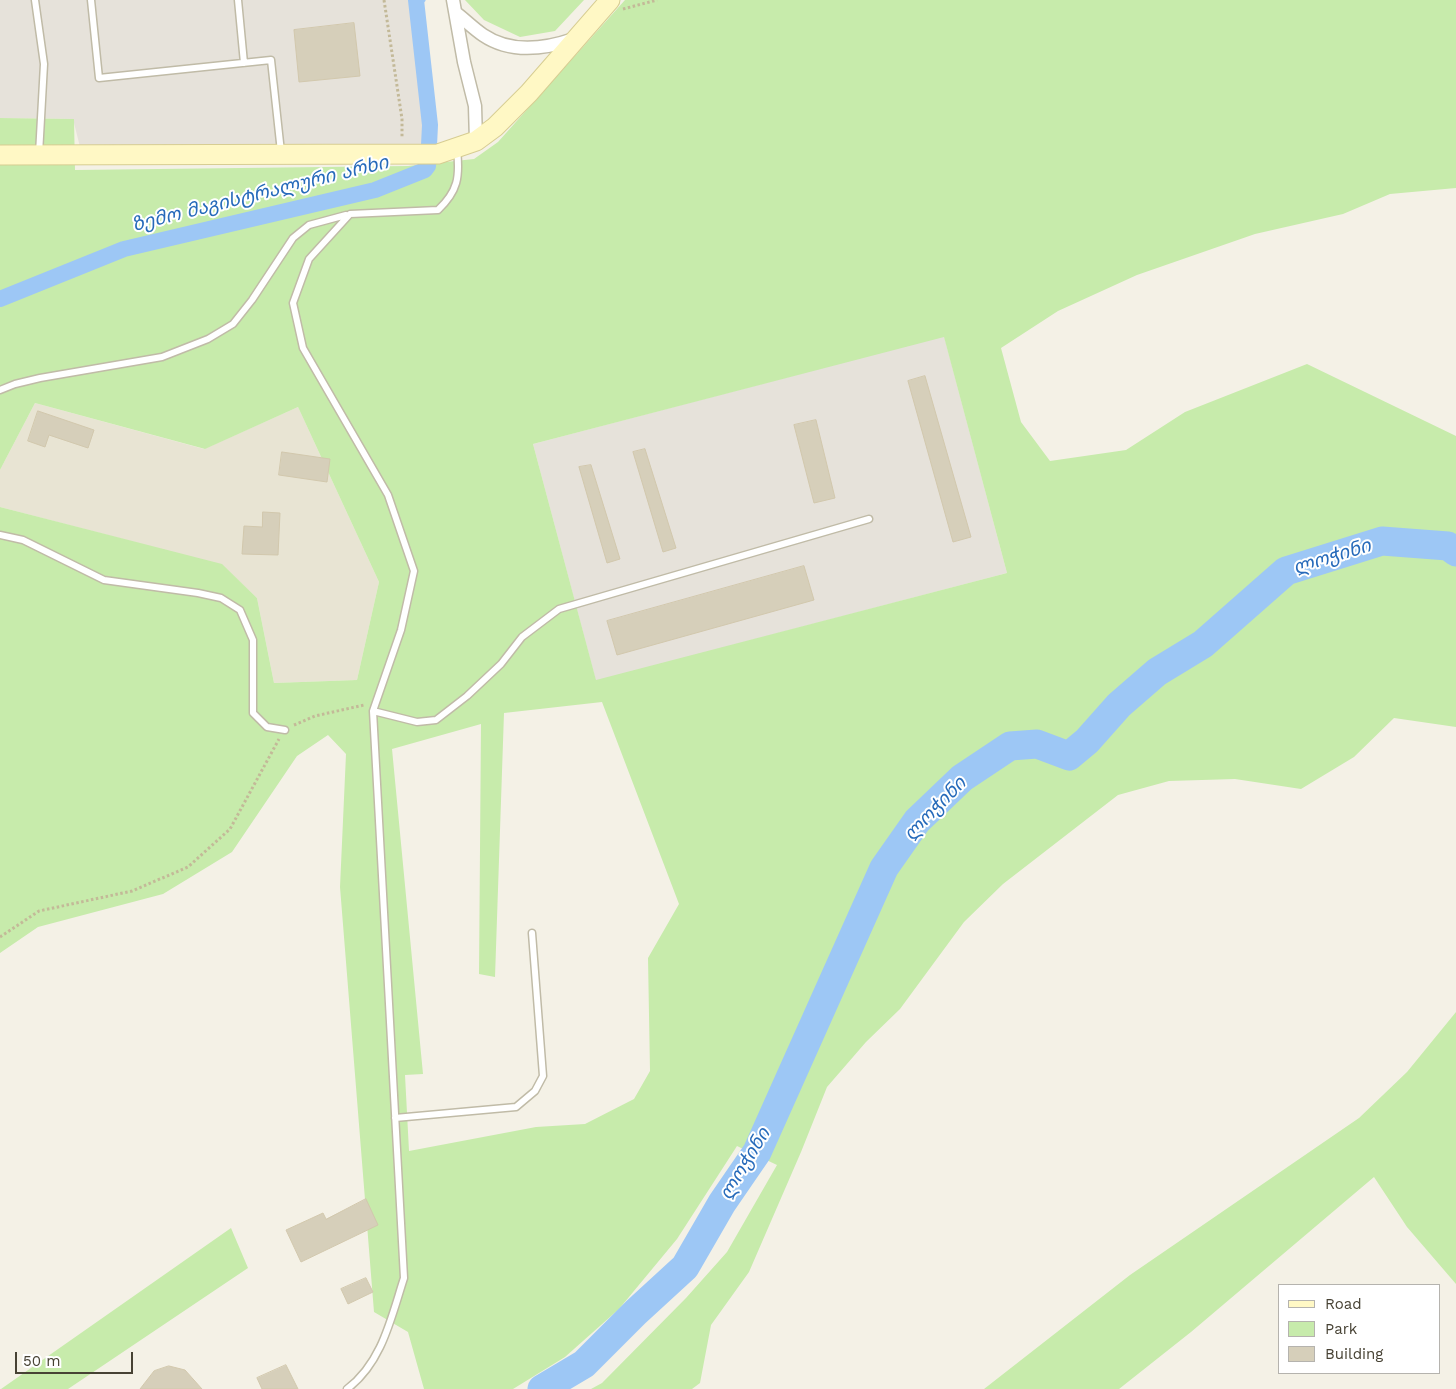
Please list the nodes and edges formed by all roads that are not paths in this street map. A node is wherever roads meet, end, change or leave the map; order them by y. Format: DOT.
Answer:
graph roads {
  1 [pos="35,0"];
  2 [pos="91,0"];
  3 [pos="238,0"];
  4 [pos="453,0"];
  5 [pos="610,0"];
  6 [pos="456,13"];
  7 [pos="574,40"];
  8 [pos="244,63"];
  9 [pos="476,141"];
  10 [pos="457,149"];
  11 [pos="0,155"];
  12 [pos="39,155"];
  13 [pos="281,156"];
  14 [pos="350,214"];
  15 [pos="0,390"];
  16 [pos="869,519"];
  17 [pos="0,535"];
  18 [pos="373,711"];
  19 [pos="285,730"];
  20 [pos="532,933"];
  21 [pos="395,1118"];
  22 [pos="346,1389"];
  1 -- 12 [label="lane"];
  2 -- 8 [label="lane"];
  3 -- 8 [label="lane"];
  4 -- 6 [label="street"];
  5 -- 7 [label="street"];
  6 -- 7 [label="street"];
  6 -- 9 [label="street"];
  7 -- 9 [label="street"];
  8 -- 13 [label="lane"];
  9 -- 10 [label="street"];
  10 -- 13 [label="street"];
  10 -- 14 [label="lane"];
  11 -- 12 [label="street"];
  12 -- 13 [label="street"];
  14 -- 15 [label="lane"];
  14 -- 18 [label="lane"];
  16 -- 18 [label="lane"];
  17 -- 19 [label="lane"];
  18 -- 21 [label="lane"];
  20 -- 21 [label="lane"];
  21 -- 22 [label="lane"];
}
